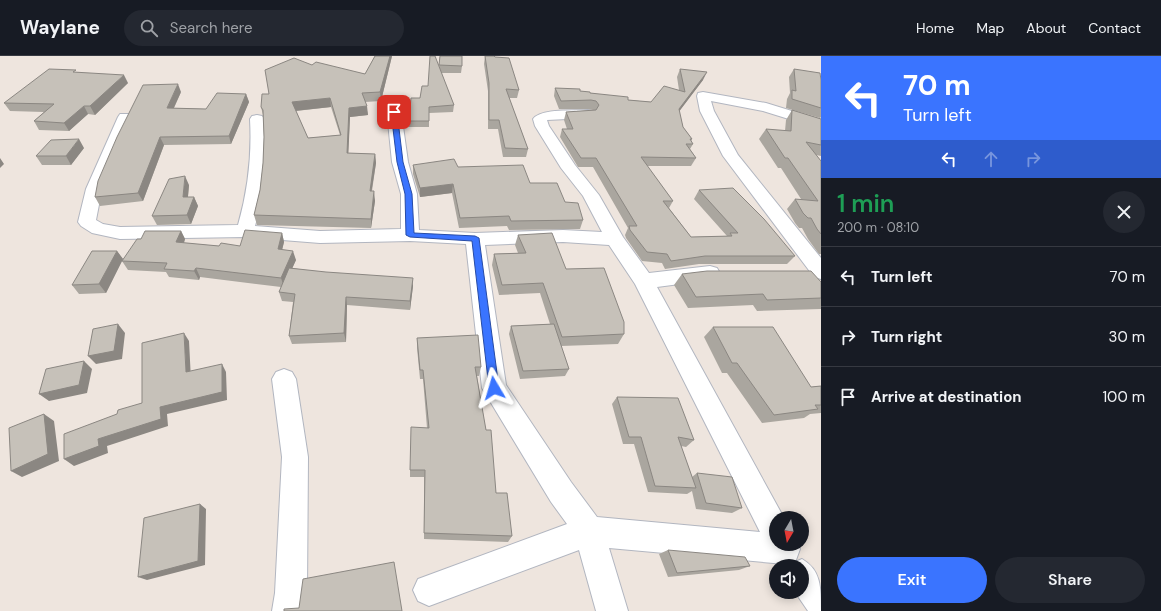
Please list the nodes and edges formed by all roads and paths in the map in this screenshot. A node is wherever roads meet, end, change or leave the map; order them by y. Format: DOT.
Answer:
graph roads {
  1 [pos="394,112"];
  2 [pos="588,114"];
  3 [pos="125,117"];
  4 [pos="257,119"];
  5 [pos="821,125"];
  6 [pos="245,231"];
  7 [pos="410,235"];
  8 [pos="475,238"];
  9 [pos="615,239"];
  10 [pos="821,272"];
  11 [pos="730,273"];
  12 [pos="798,273"];
  13 [pos="644,281"];
  14 [pos="284,379"];
  15 [pos="769,518"];
  16 [pos="589,531"];
  17 [pos="769,547"];
  18 [pos="809,585"];
  19 [pos="429,590"];
  20 [pos="821,602"];
  21 [pos="288,611"];
  22 [pos="612,611"];
  1 -- 7 [label="street"];
  2 -- 9 [label="street"];
  3 -- 6 [label="street"];
  4 -- 6 [label="street"];
  5 -- 10 [label="street"];
  6 -- 7 [label="street"];
  7 -- 8 [label="street"];
  8 -- 9 [label="street"];
  8 -- 16 [label="street"];
  9 -- 13 [label="street"];
  10 -- 12 [label="street"];
  11 -- 13 [label="street"];
  13 -- 15 [label="street"];
  14 -- 21 [label="street"];
  16 -- 17 [label="street"];
  16 -- 19 [label="street"];
  16 -- 22 [label="street"];
  18 -- 20 [label="street"];
}
